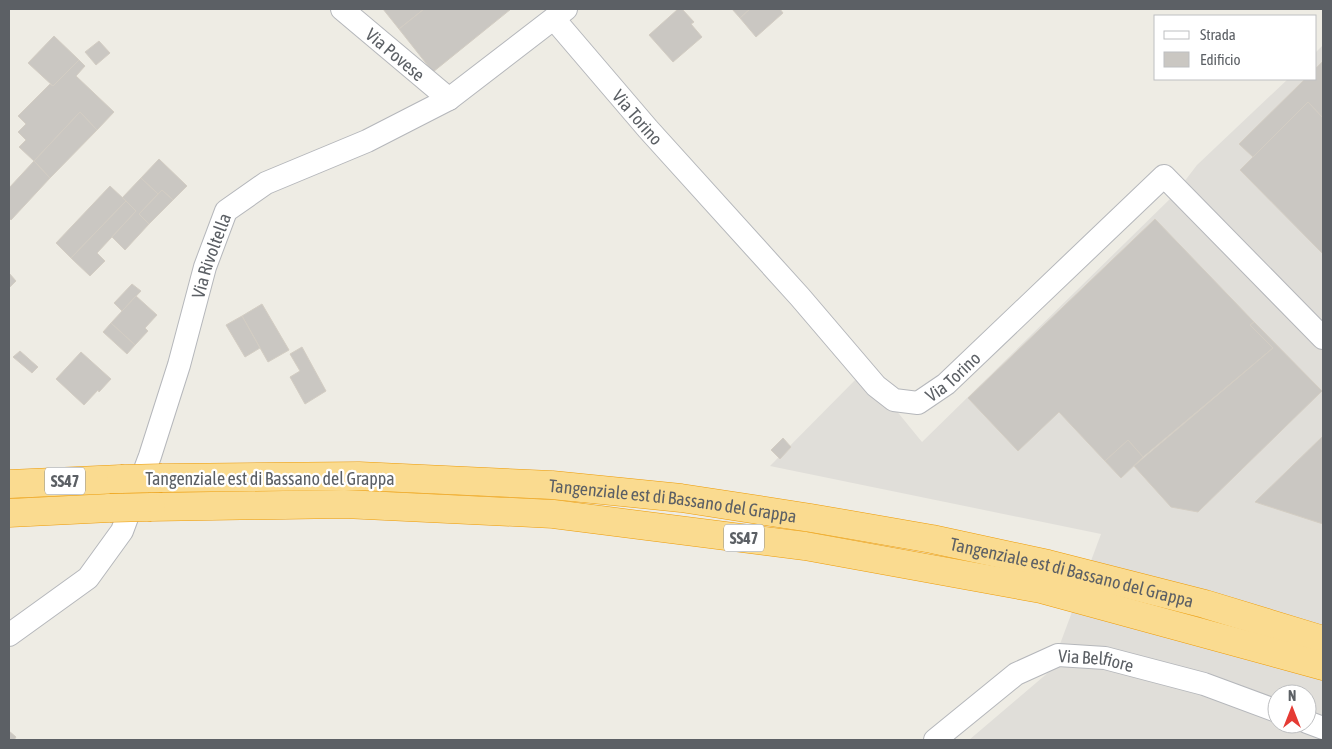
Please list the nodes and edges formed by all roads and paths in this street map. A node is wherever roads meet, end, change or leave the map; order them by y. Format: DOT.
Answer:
graph roads {
  1 [pos="342,9"];
  2 [pos="560,14"];
  3 [pos="448,99"];
  4 [pos="1323,338"];
  5 [pos="9,484"];
  6 [pos="9,513"];
  7 [pos="9,635"];
  8 [pos="1323,640"];
  9 [pos="1323,666"];
  10 [pos="1267,707"];
  11 [pos="935,740"];
  1 -- 3 [label="street, Via Povese"];
  2 -- 3 [label="street, Via Rivoltella"];
  2 -- 4 [label="street, Via Torino"];
  3 -- 7 [label="street, Via Rivoltella"];
  5 -- 8 [label="highway, Tangenziale est di Bassano del Grappa / SS47, bridge"];
  6 -- 9 [label="highway, Tangenziale est di Bassano del Grappa / SS47, bridge"];
  10 -- 11 [label="street, Via Belfiore"];
}
